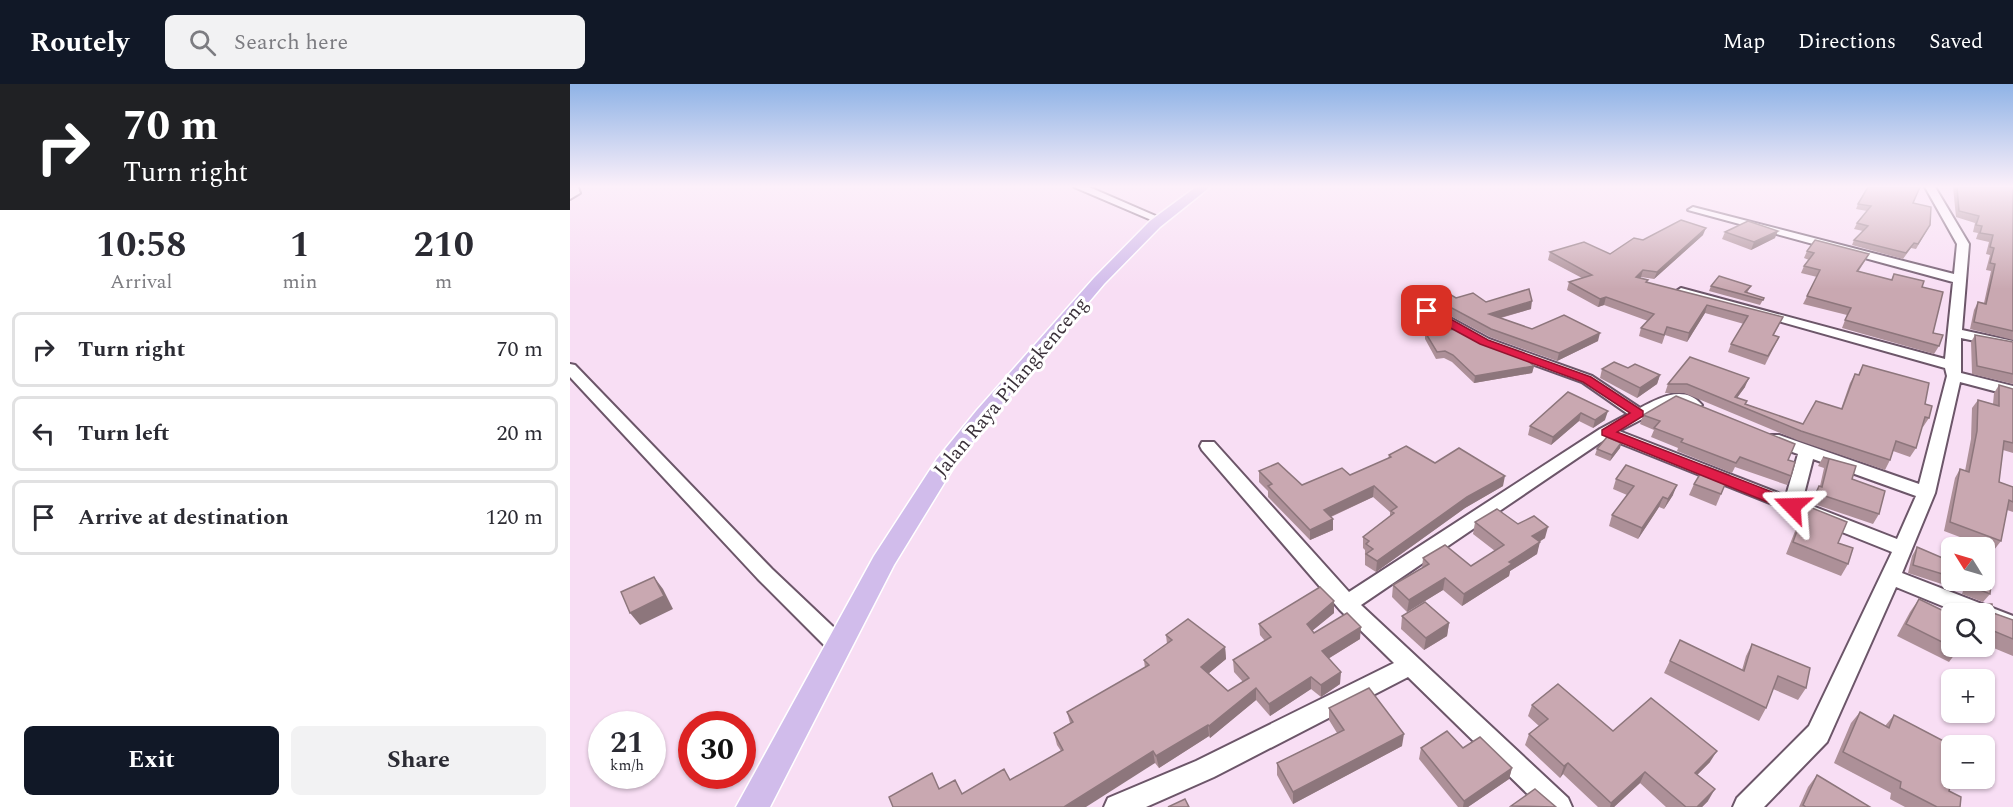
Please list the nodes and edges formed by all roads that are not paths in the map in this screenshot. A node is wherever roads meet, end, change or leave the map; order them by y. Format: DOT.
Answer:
graph roads {
  1 [pos="1159,221"];
  2 [pos="1735,221"];
  3 [pos="1950,221"];
  4 [pos="1958,279"];
  5 [pos="1664,288"];
  6 [pos="1427,311"];
  7 [pos="1957,333"];
  8 [pos="2013,345"];
  9 [pos="570,369"];
  10 [pos="1953,371"];
  11 [pos="2013,391"];
  12 [pos="1709,411"];
  13 [pos="1639,414"];
  14 [pos="1606,432"];
  15 [pos="1760,434"];
  16 [pos="1208,446"];
  17 [pos="1807,452"];
  18 [pos="1926,493"];
  19 [pos="1792,506"];
  20 [pos="1902,549"];
  21 [pos="1891,577"];
  22 [pos="1347,604"];
  23 [pos="2013,625"];
  24 [pos="838,646"];
  25 [pos="1412,664"];
  26 [pos="753,807"];
  27 [pos="1117,807"];
  28 [pos="1559,807"];
  29 [pos="1746,807"];
  1 -- 24 [label="main road, Jalan Raya Pilangkenceng"];
  2 -- 4 [label="street"];
  3 -- 4 [label="street"];
  4 -- 7 [label="street"];
  5 -- 10 [label="street"];
  6 -- 13 [label="street"];
  7 -- 8 [label="street"];
  7 -- 10 [label="street"];
  9 -- 24 [label="street"];
  10 -- 11 [label="street"];
  10 -- 18 [label="street"];
  12 -- 13 [label="street"];
  13 -- 14 [label="street"];
  14 -- 19 [label="street"];
  14 -- 22 [label="street"];
  15 -- 17 [label="street"];
  16 -- 22 [label="street"];
  17 -- 18 [label="street"];
  17 -- 19 [label="street"];
  18 -- 20 [label="street"];
  19 -- 20 [label="street"];
  20 -- 21 [label="street"];
  21 -- 23 [label="street"];
  21 -- 29 [label="street"];
  22 -- 25 [label="street"];
  24 -- 26 [label="main road, Jalan Raya Pilangkenceng"];
  25 -- 27 [label="street"];
  25 -- 28 [label="street"];
}
